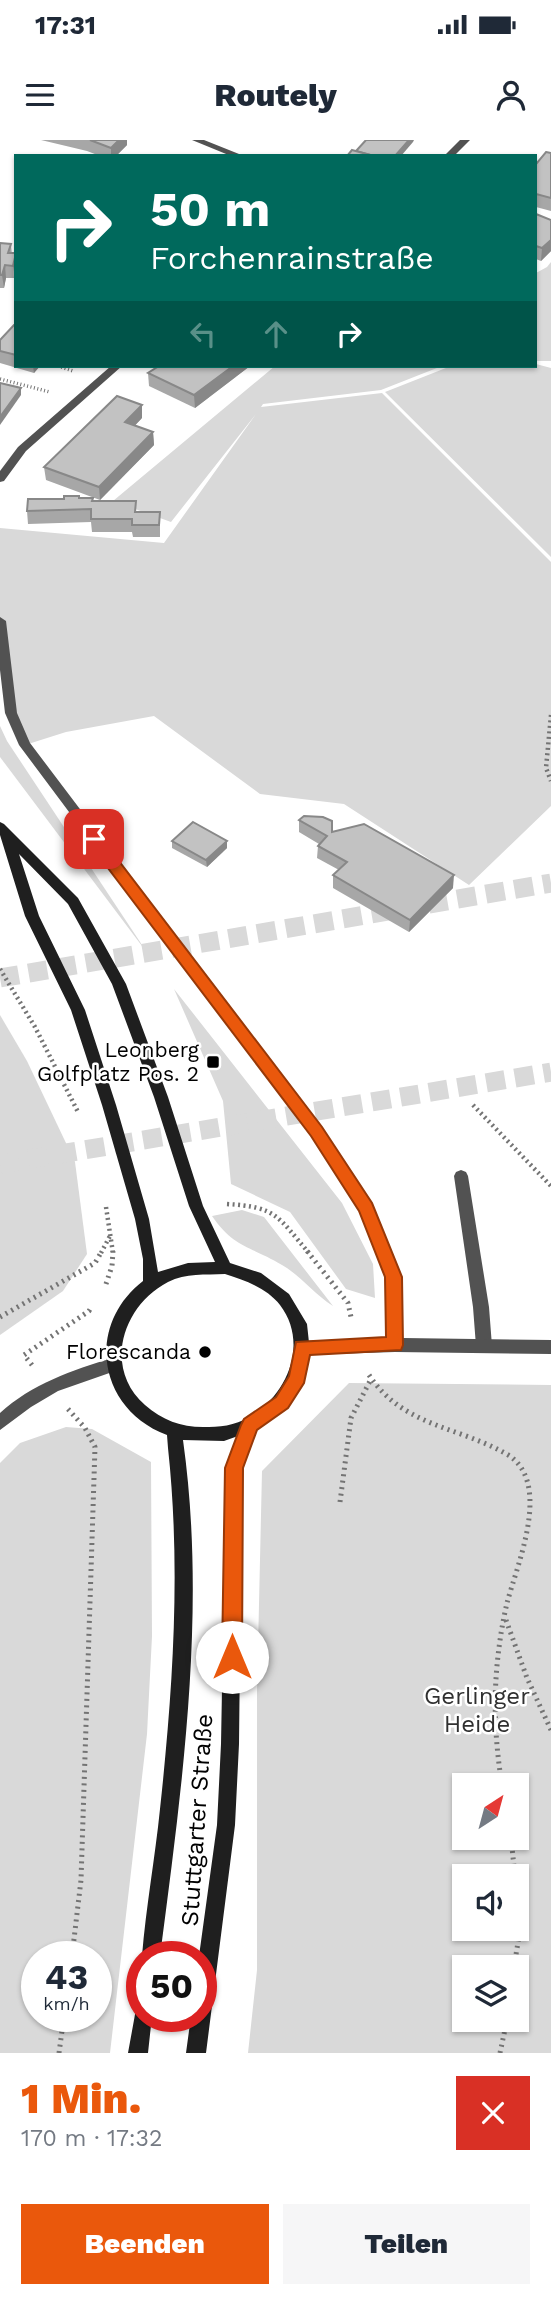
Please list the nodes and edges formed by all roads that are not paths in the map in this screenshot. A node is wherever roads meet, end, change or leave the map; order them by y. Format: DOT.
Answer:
graph roads {
  1 [pos="196,140"];
  2 [pos="465,140"];
  3 [pos="234,154"];
  4 [pos="450,154"];
  5 [pos="115,368"];
  6 [pos="0,479"];
  7 [pos="0,621"];
  8 [pos="3,830"];
  9 [pos="461,1176"];
  10 [pos="225,1268"];
  11 [pos="151,1284"];
  12 [pos="395,1345"];
  13 [pos="484,1346"];
  14 [pos="551,1347"];
  15 [pos="302,1348"];
  16 [pos="113,1364"];
  17 [pos="0,1423"];
  18 [pos="250,1425"];
  19 [pos="174,1431"];
  20 [pos="153,1941"];
  21 [pos="141,2032"];
  22 [pos="138,2053"];
  23 [pos="196,2053"];
  1 -- 3 [label="street"];
  2 -- 4 [label="street"];
  5 -- 6 [label="street"];
  7 -- 12 [label="street"];
  8 -- 10 [label="main road"];
  8 -- 11 [label="main road"];
  9 -- 13 [label="street"];
  10 -- 11 [label="main road"];
  10 -- 15 [label="main road"];
  11 -- 16 [label="main road"];
  12 -- 13 [label="street"];
  12 -- 15 [label="street"];
  13 -- 14 [label="street"];
  15 -- 18 [label="main road"];
  16 -- 17 [label="street"];
  16 -- 19 [label="main road"];
  18 -- 19 [label="main road"];
  18 -- 23 [label="main road, Stuttgarter Straße"];
  19 -- 20 [label="main road, Stuttgarter Straße"];
  21 -- 22 [label="main road"];
}
